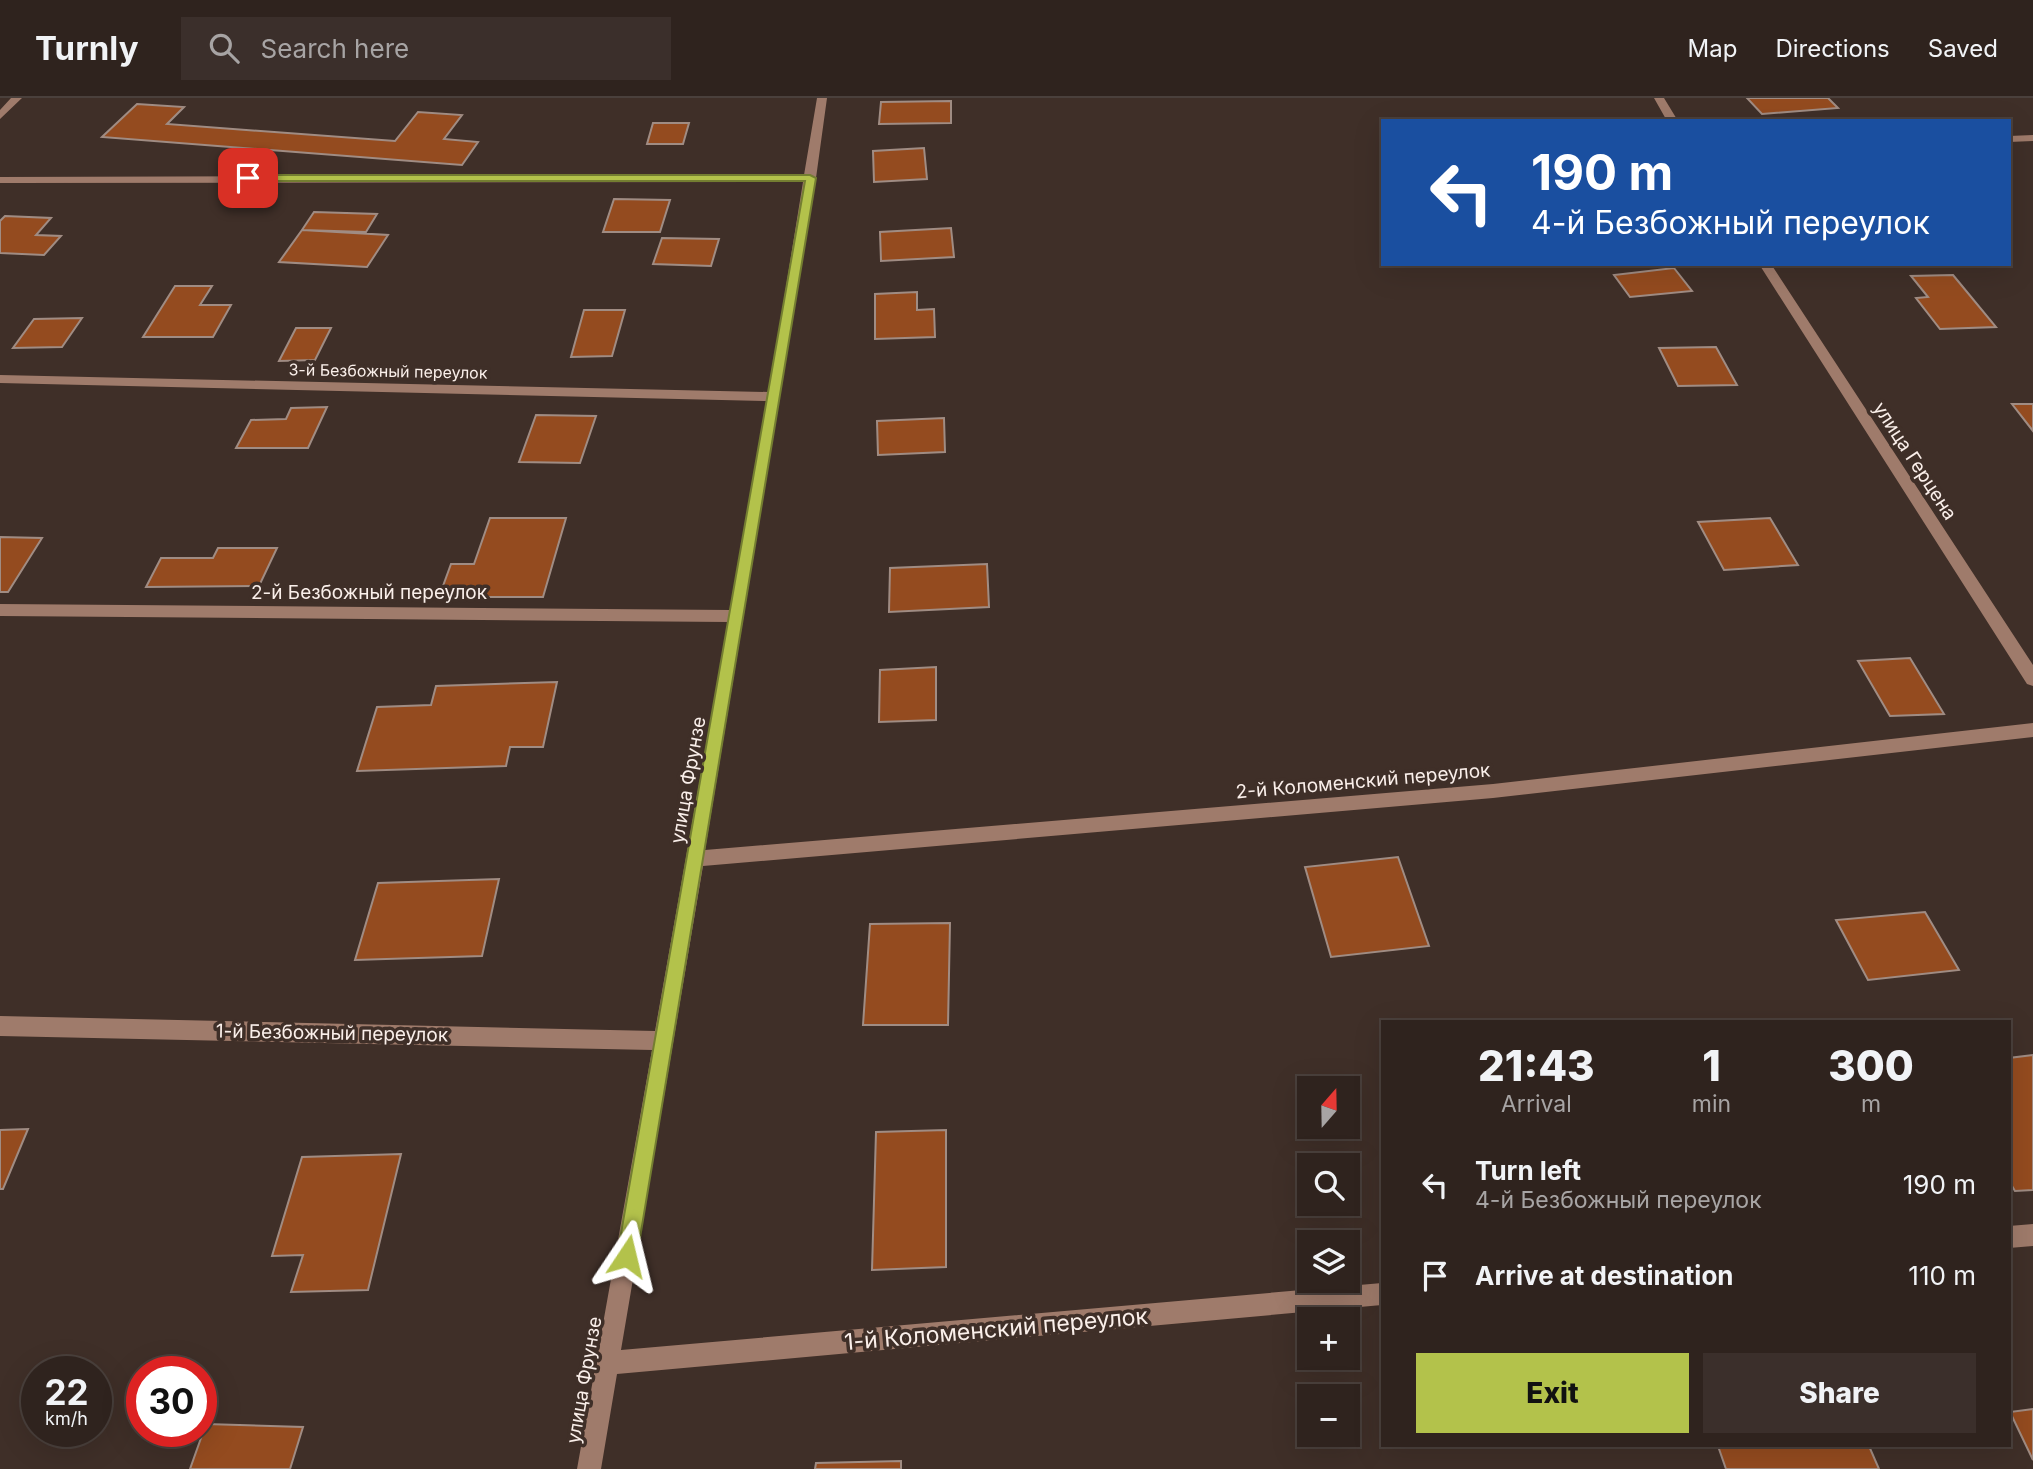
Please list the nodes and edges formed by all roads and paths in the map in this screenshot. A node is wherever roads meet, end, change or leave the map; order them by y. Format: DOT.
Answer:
graph roads {
  1 [pos="17,98"];
  2 [pos="822,98"];
  3 [pos="1659,98"];
  4 [pos="0,116"];
  5 [pos="1672,119"];
  6 [pos="2033,138"];
  7 [pos="2011,139"];
  8 [pos="810,178"];
  9 [pos="0,180"];
  10 [pos="1766,266"];
  11 [pos="0,379"];
  12 [pos="775,397"];
  13 [pos="0,610"];
  14 [pos="738,616"];
  15 [pos="2033,679"];
  16 [pos="2033,730"];
  17 [pos="696,859"];
  18 [pos="0,1026"];
  19 [pos="664,1041"];
  20 [pos="2033,1235"];
  21 [pos="2011,1237"];
  22 [pos="1381,1294"];
  23 [pos="608,1363"];
  24 [pos="589,1469"];
  1 -- 4 [label="street"];
  2 -- 8 [label="street, улица Фрунзе"];
  3 -- 5 [label="street"];
  6 -- 7 [label="street"];
  8 -- 9 [label="street"];
  8 -- 12 [label="street, улица Фрунзе"];
  10 -- 15 [label="street, улица Герцена"];
  11 -- 12 [label="street, 3-й Безбожный переулок"];
  12 -- 14 [label="street, улица Фрунзе"];
  13 -- 14 [label="street, 2-й Безбожный переулок"];
  14 -- 17 [label="street, улица Фрунзе"];
  16 -- 17 [label="street, 2-й Коломенский переулок"];
  17 -- 19 [label="street, улица Фрунзе"];
  18 -- 19 [label="street, 1-й Безбожный переулок"];
  19 -- 23 [label="street, улица Фрунзе"];
  20 -- 21 [label="street"];
  22 -- 23 [label="street, 1-й Коломенский переулок"];
  23 -- 24 [label="street, улица Фрунзе"];
}
